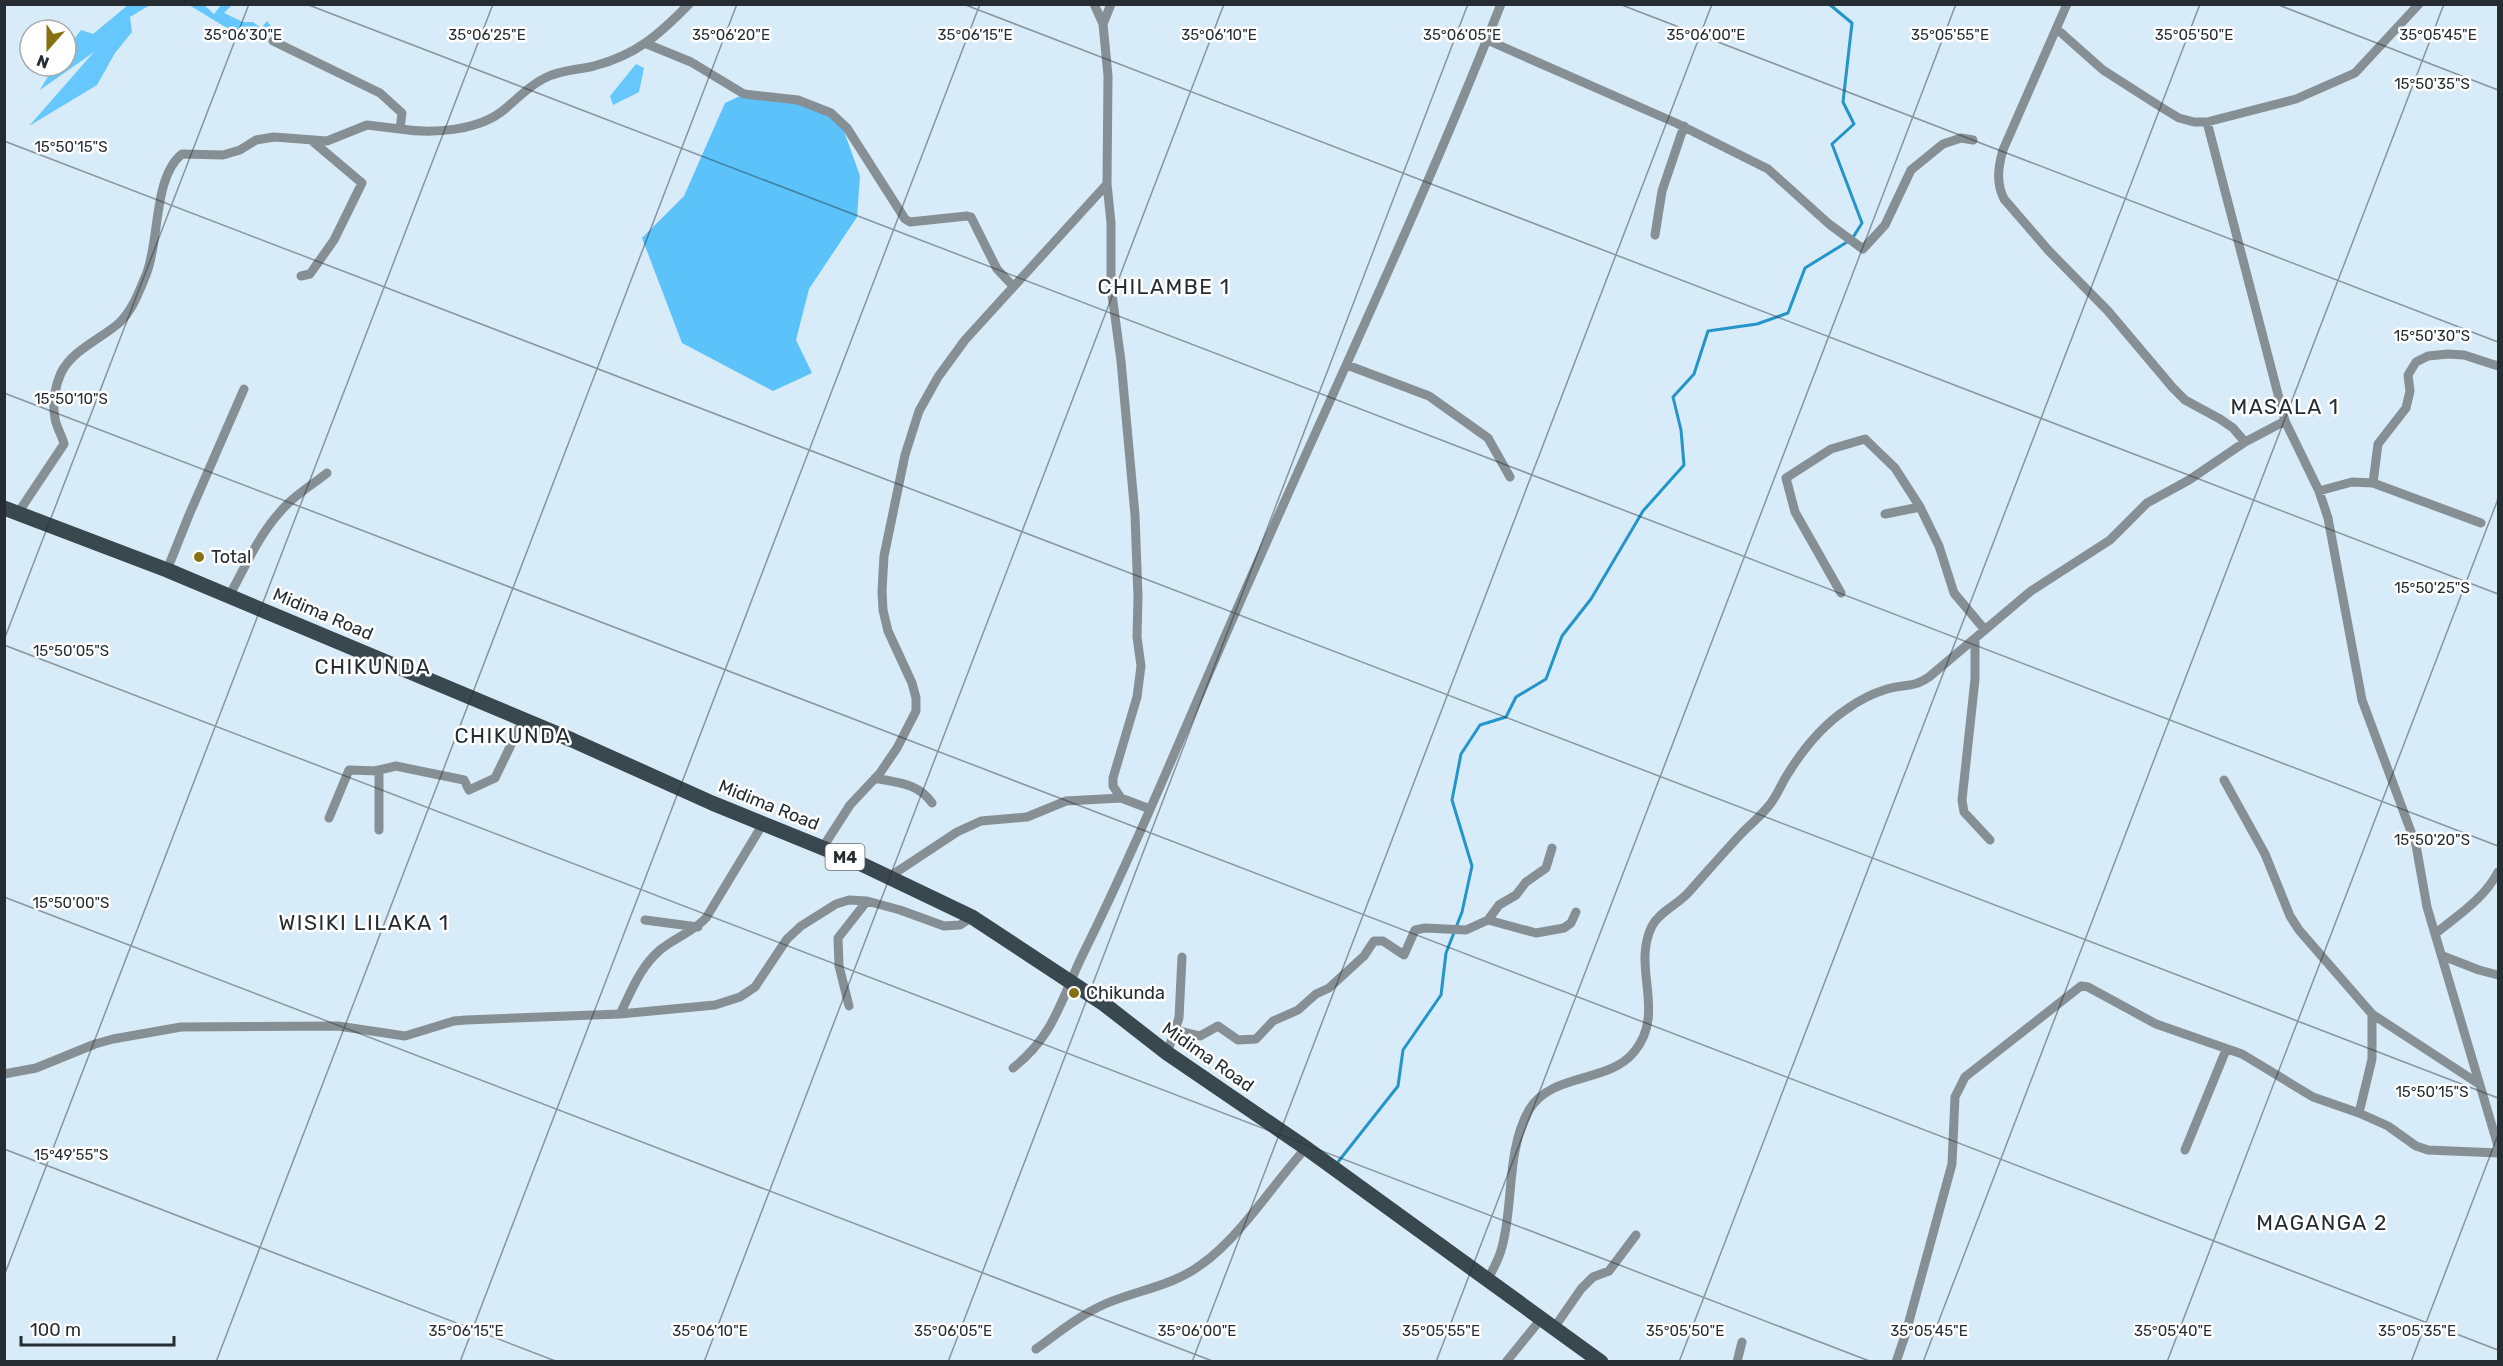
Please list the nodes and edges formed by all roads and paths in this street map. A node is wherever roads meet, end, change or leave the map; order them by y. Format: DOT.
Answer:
graph roads {
  1 [pos="688,4"];
  2 [pos="1094,4"];
  3 [pos="1111,4"];
  4 [pos="1501,4"];
  5 [pos="2067,4"];
  6 [pos="2419,4"];
  7 [pos="1103,24"];
  8 [pos="2058,30"];
  9 [pos="1487,40"];
  10 [pos="273,41"];
  11 [pos="646,44"];
  12 [pos="2207,122"];
  13 [pos="1684,126"];
  14 [pos="400,129"];
  15 [pos="311,140"];
  16 [pos="1973,140"];
  17 [pos="1107,184"];
  18 [pos="1655,235"];
  19 [pos="302,276"];
  20 [pos="1013,286"];
  21 [pos="1347,365"];
  22 [pos="2499,366"];
  23 [pos="244,389"];
  24 [pos="2285,421"];
  25 [pos="2246,442"];
  26 [pos="327,473"];
  27 [pos="1510,477"];
  28 [pos="2373,483"];
  29 [pos="2319,491"];
  30 [pos="1920,507"];
  31 [pos="11,510"];
  32 [pos="1885,514"];
  33 [pos="2481,523"];
  34 [pos="167,570"];
  35 [pos="1841,593"];
  36 [pos="229,596"];
  37 [pos="1985,630"];
  38 [pos="1975,641"];
  39 [pos="523,720"];
  40 [pos="375,771"];
  41 [pos="875,778"];
  42 [pos="2224,780"];
  43 [pos="1121,798"];
  44 [pos="932,803"];
  45 [pos="1150,809"];
  46 [pos="329,818"];
  47 [pos="764,822"];
  48 [pos="379,830"];
  49 [pos="1990,840"];
  50 [pos="823,848"];
  51 [pos="1552,848"];
  52 [pos="2499,872"];
  53 [pos="889,877"];
  54 [pos="867,901"];
  55 [pos="1576,912"];
  56 [pos="972,917"];
  57 [pos="645,920"];
  58 [pos="1488,920"];
  59 [pos="698,927"];
  60 [pos="2435,934"];
  61 [pos="2443,956"];
  62 [pos="1182,957"];
  63 [pos="2499,975"];
  64 [pos="1070,981"];
  65 [pos="849,1006"];
  66 [pos="620,1014"];
  67 [pos="2372,1014"];
  68 [pos="1176,1030"];
  69 [pos="2226,1050"];
  70 [pos="1167,1053"];
  71 [pos="1013,1068"];
  72 [pos="4,1074"];
  73 [pos="2479,1084"];
  74 [pos="2359,1113"];
  75 [pos="2499,1146"];
  76 [pos="1306,1148"];
  77 [pos="2185,1150"];
  78 [pos="2499,1152"];
  79 [pos="1636,1235"];
  80 [pos="1487,1280"];
  81 [pos="1548,1323"];
  82 [pos="1742,1342"];
  83 [pos="1036,1349"];
  84 [pos="1506,1362"];
  85 [pos="1601,1362"];
  86 [pos="1737,1362"];
  87 [pos="1896,1362"];
  1 -- 11 [label="street"];
  2 -- 7 [label="street"];
  3 -- 7 [label="street"];
  4 -- 9 [label="street"];
  5 -- 8 [label="street"];
  6 -- 12 [label="street"];
  7 -- 17 [label="street"];
  8 -- 12 [label="street"];
  8 -- 25 [label="street"];
  9 -- 13 [label="street"];
  9 -- 21 [label="street"];
  10 -- 14 [label="street"];
  11 -- 14 [label="street"];
  11 -- 20 [label="street"];
  12 -- 24 [label="street"];
  13 -- 16 [label="street"];
  13 -- 18 [label="street"];
  14 -- 15 [label="street"];
  15 -- 19 [label="street"];
  15 -- 31 [label="street"];
  17 -- 20 [label="street"];
  17 -- 43 [label="street"];
  20 -- 41 [label="street"];
  21 -- 27 [label="street"];
  21 -- 45 [label="street"];
  22 -- 28 [label="street"];
  23 -- 34 [label="street"];
  24 -- 25 [label="street"];
  24 -- 29 [label="street"];
  25 -- 37 [label="street"];
  26 -- 36 [label="street"];
  28 -- 29 [label="street"];
  28 -- 33 [label="street"];
  29 -- 60 [label="street"];
  30 -- 32 [label="street"];
  30 -- 35 [label="street"];
  30 -- 37 [label="street"];
  31 -- 34 [label="main road, Midima Road / M4"];
  34 -- 36 [label="main road, Midima Road / M4"];
  36 -- 39 [label="main road, Midima Road / M4"];
  37 -- 38 [label="street"];
  38 -- 49 [label="street"];
  38 -- 80 [label="street"];
  39 -- 40 [label="street"];
  39 -- 47 [label="main road, Midima Road / M4"];
  40 -- 46 [label="street"];
  40 -- 48 [label="street"];
  41 -- 44 [label="street"];
  41 -- 50 [label="street"];
  42 -- 67 [label="street"];
  43 -- 45 [label="street"];
  43 -- 53 [label="street"];
  45 -- 64 [label="street"];
  47 -- 50 [label="main road, Midima Road / M4"];
  47 -- 59 [label="street"];
  50 -- 53 [label="main road, Midima Road / M4"];
  51 -- 58 [label="street"];
  52 -- 60 [label="street"];
  53 -- 56 [label="main road, Midima Road / M4"];
  54 -- 56 [label="street"];
  54 -- 65 [label="street"];
  54 -- 66 [label="street"];
  55 -- 58 [label="street"];
  56 -- 64 [label="main road, Midima Road / M4"];
  57 -- 59 [label="street"];
  58 -- 68 [label="street"];
  59 -- 66 [label="street"];
  60 -- 61 [label="street"];
  61 -- 63 [label="street"];
  61 -- 73 [label="street"];
  62 -- 68 [label="street"];
  64 -- 70 [label="main road, Midima Road / M4"];
  64 -- 71 [label="street"];
  66 -- 72 [label="street"];
  67 -- 73 [label="street"];
  67 -- 74 [label="street"];
  68 -- 70 [label="street"];
  69 -- 74 [label="street"];
  69 -- 77 [label="street"];
  69 -- 87 [label="street"];
  70 -- 76 [label="main road, Midima Road / M4"];
  73 -- 75 [label="street"];
  74 -- 78 [label="street"];
  76 -- 80 [label="main road, Midima Road / M4"];
  76 -- 83 [label="street"];
  79 -- 81 [label="street"];
  80 -- 81 [label="main road, Midima Road / M4"];
  81 -- 84 [label="street"];
  81 -- 85 [label="main road, Midima Road / M4"];
  82 -- 86 [label="street"];
}
